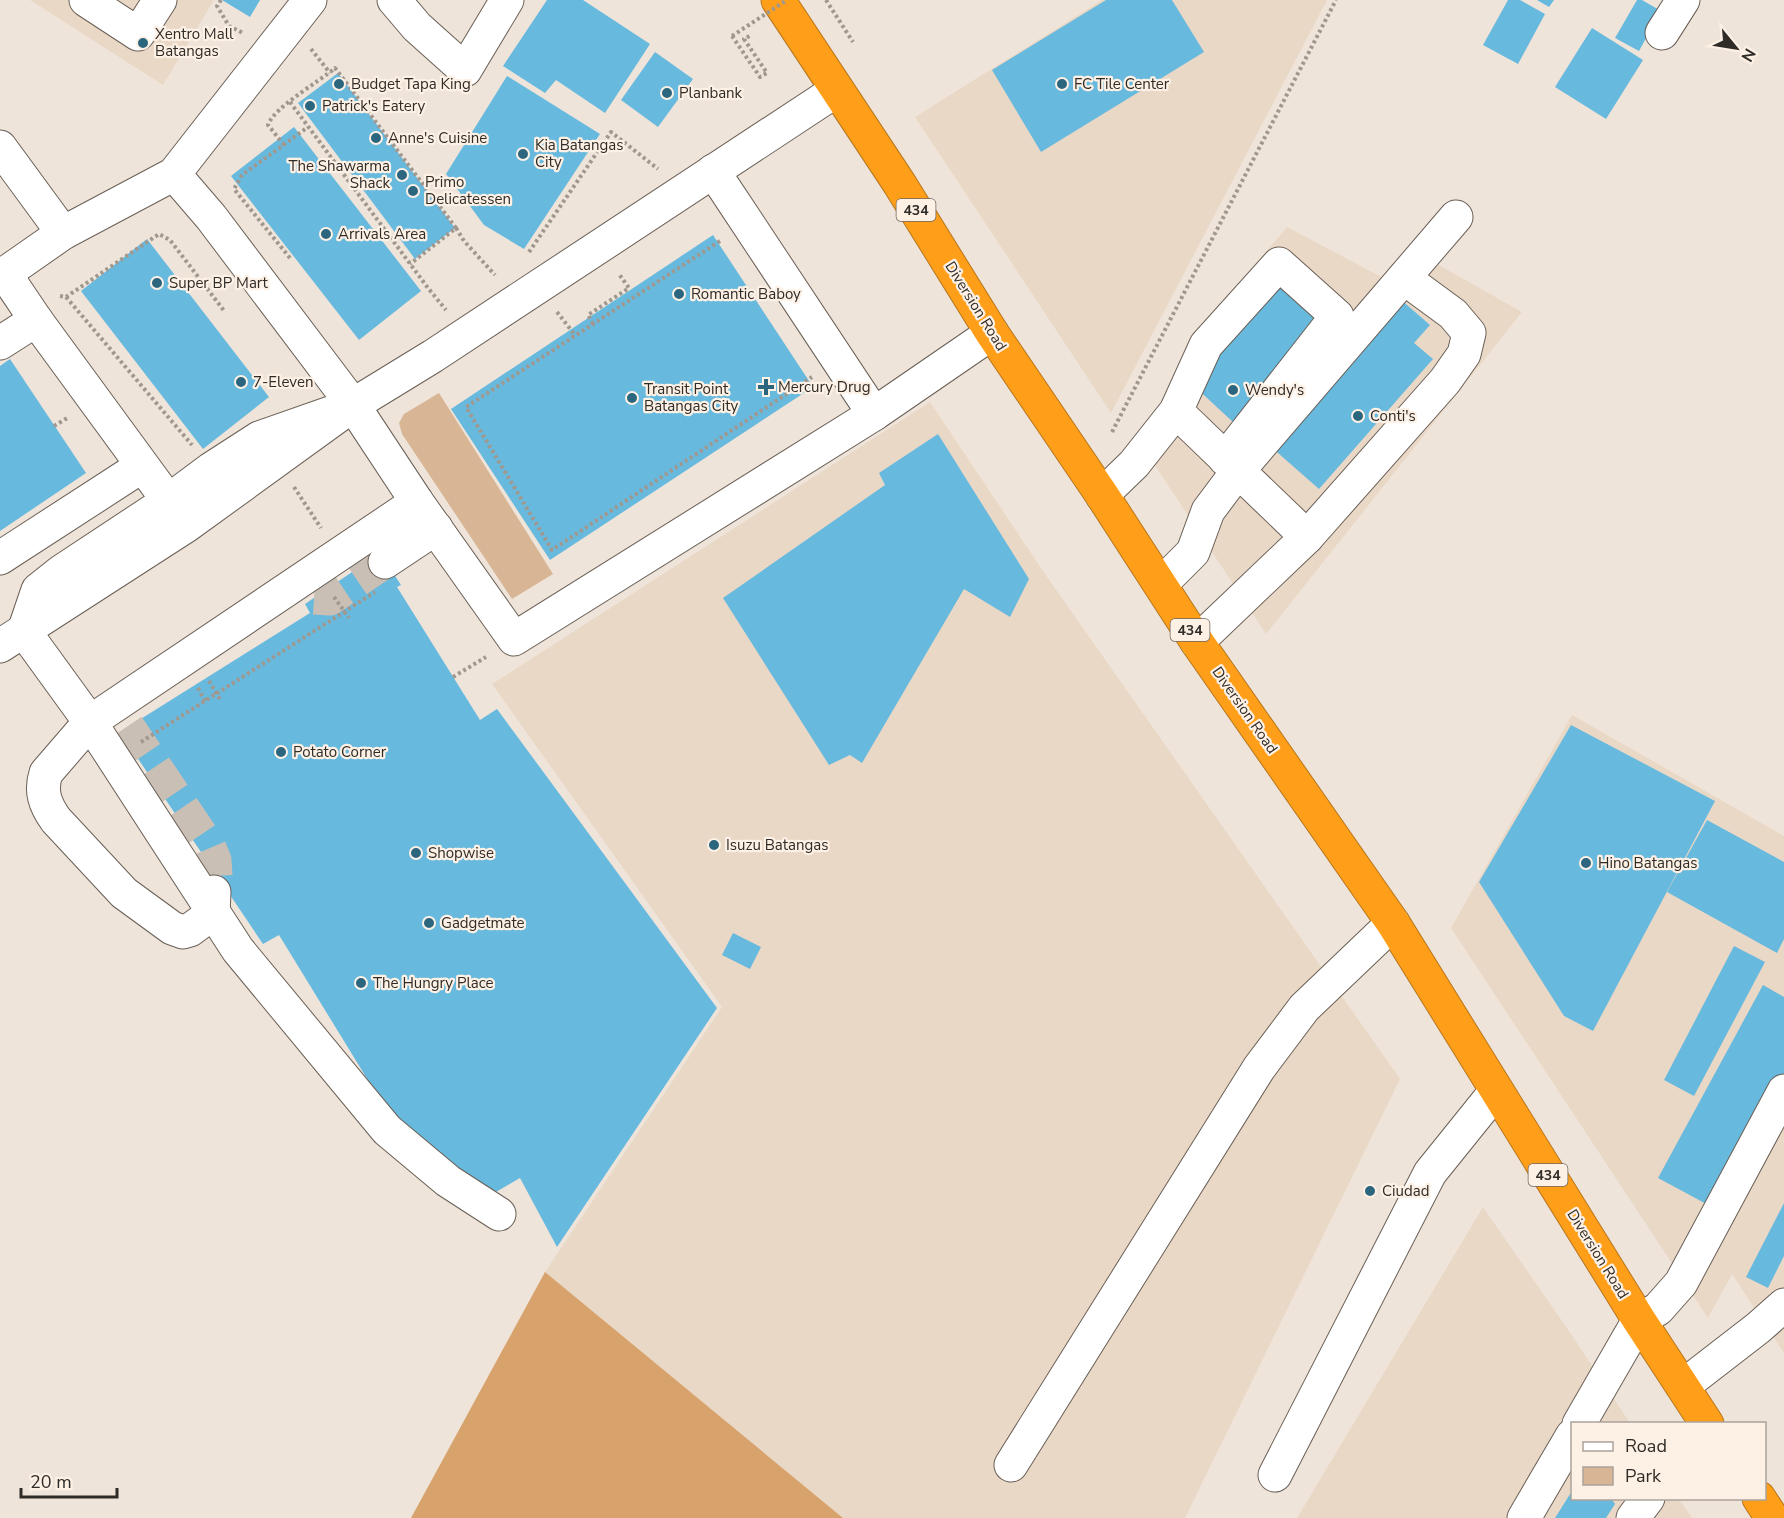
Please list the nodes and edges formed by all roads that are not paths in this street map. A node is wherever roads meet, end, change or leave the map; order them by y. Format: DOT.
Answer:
graph roads {
  1 [pos="86,0"];
  2 [pos="160,0"];
  3 [pos="310,0"];
  4 [pos="394,0"];
  5 [pos="507,0"];
  6 [pos="778,0"];
  7 [pos="1683,0"];
  8 [pos="1662,33"];
  9 [pos="837,90"];
  10 [pos="2,154"];
  11 [pos="713,171"];
  12 [pos="174,174"];
  13 [pos="1456,217"];
  14 [pos="63,233"];
  15 [pos="1404,278"];
  16 [pos="15,291"];
  17 [pos="992,333"];
  18 [pos="0,343"];
  19 [pos="353,405"];
  20 [pos="1176,411"];
  21 [pos="874,414"];
  22 [pos="1231,465"];
  23 [pos="142,466"];
  24 [pos="1102,495"];
  25 [pos="177,514"];
  26 [pos="427,515"];
  27 [pos="1307,537"];
  28 [pos="0,558"];
  29 [pos="381,577"];
  30 [pos="1161,584"];
  31 [pos="12,639"];
  32 [pos="1197,642"];
  33 [pos="118,724"];
  34 [pos="216,876"];
  35 [pos="213,913"];
  36 [pos="1393,923"];
  37 [pos="1496,1091"];
  38 [pos="1784,1091"];
  39 [pos="498,1214"];
  40 [pos="1784,1305"];
  41 [pos="1640,1320"];
  42 [pos="1683,1386"];
  43 [pos="1581,1422"];
  44 [pos="1705,1422"];
  45 [pos="1571,1438"];
  46 [pos="1011,1465"];
  47 [pos="1275,1475"];
  48 [pos="1646,1500"];
  49 [pos="1760,1500"];
  50 [pos="1524,1518"];
  51 [pos="1633,1518"];
  52 [pos="1772,1518"];
  1 -- 2 [label="street"];
  3 -- 12 [label="street"];
  4 -- 5 [label="street"];
  6 -- 9 [label="highway, Diversion Road / 434"];
  7 -- 8 [label="street"];
  9 -- 11 [label="street"];
  9 -- 17 [label="highway, Diversion Road / 434"];
  10 -- 14 [label="street"];
  11 -- 19 [label="street"];
  11 -- 21 [label="street"];
  12 -- 14 [label="street"];
  12 -- 19 [label="street"];
  13 -- 15 [label="street"];
  14 -- 16 [label="street"];
  15 -- 22 [label="street"];
  15 -- 27 [label="street"];
  16 -- 18 [label="street"];
  16 -- 23 [label="street"];
  17 -- 21 [label="street"];
  17 -- 24 [label="highway, Diversion Road / 434"];
  19 -- 25 [label="street"];
  19 -- 25 [label="street"];
  19 -- 26 [label="street"];
  20 -- 22 [label="street"];
  20 -- 22 [label="street"];
  20 -- 24 [label="street"];
  21 -- 26 [label="street"];
  22 -- 27 [label="street"];
  22 -- 30 [label="street"];
  23 -- 25 [label="street"];
  23 -- 28 [label="street"];
  24 -- 30 [label="highway, Diversion Road / 434"];
  25 -- 31 [label="street"];
  26 -- 29 [label="street"];
  26 -- 33 [label="street"];
  27 -- 32 [label="street"];
  30 -- 32 [label="highway, Diversion Road / 434"];
  31 -- 33 [label="street"];
  32 -- 36 [label="highway, Diversion Road / 434"];
  33 -- 35 [label="street"];
  33 -- 35 [label="street"];
  34 -- 35 [label="street"];
  35 -- 39 [label="street"];
  36 -- 37 [label="highway, Diversion Road / 434"];
  36 -- 46 [label="street"];
  37 -- 41 [label="highway, Diversion Road / 434"];
  37 -- 47 [label="street"];
  38 -- 41 [label="street"];
  40 -- 42 [label="street"];
  41 -- 42 [label="highway, Diversion Road / 434"];
  41 -- 43 [label="street"];
  42 -- 44 [label="highway, Diversion Road / 434"];
  45 -- 50 [label="street"];
  48 -- 51 [label="street"];
  49 -- 52 [label="highway"];
}
